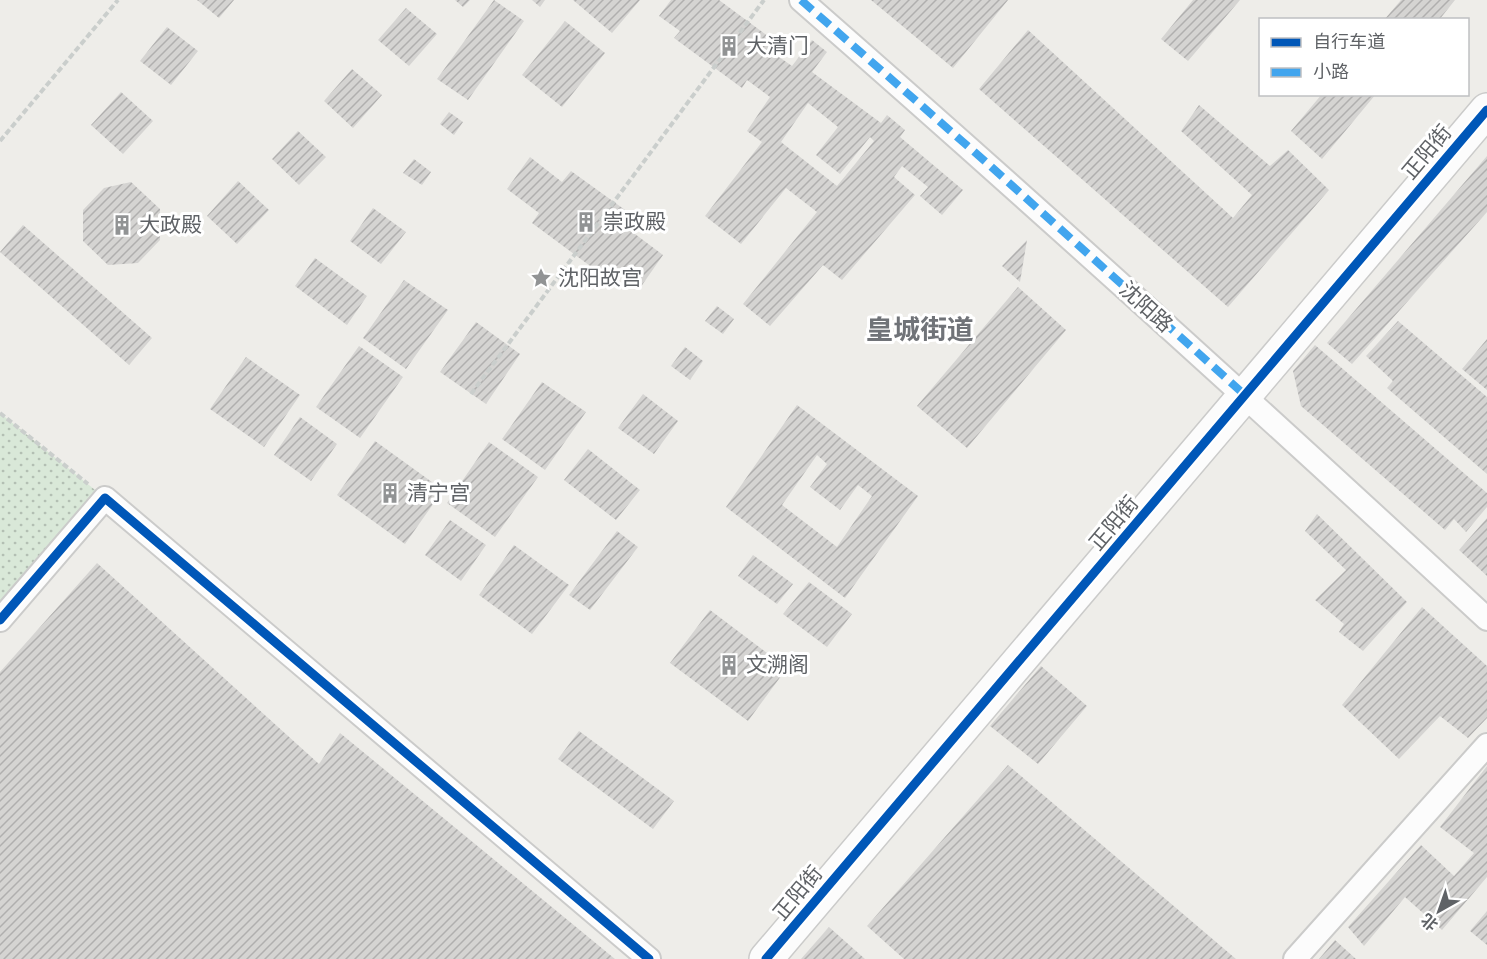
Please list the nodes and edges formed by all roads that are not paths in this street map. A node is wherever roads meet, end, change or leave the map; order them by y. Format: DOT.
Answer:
graph roads {
  1 [pos="801,0"];
  2 [pos="1487,110"];
  3 [pos="1246,396"];
  4 [pos="1487,619"];
  5 [pos="0,620"];
  6 [pos="1487,745"];
  7 [pos="649,959"];
  8 [pos="766,959"];
  9 [pos="1295,959"];
  1 -- 3 [label="street, 沈阳路"];
  2 -- 3 [label="street, 正阳街"];
  3 -- 4 [label="street, 沈阳路"];
  3 -- 8 [label="street, 正阳街"];
  5 -- 7 [label="street"];
  6 -- 9 [label="street"];
}
